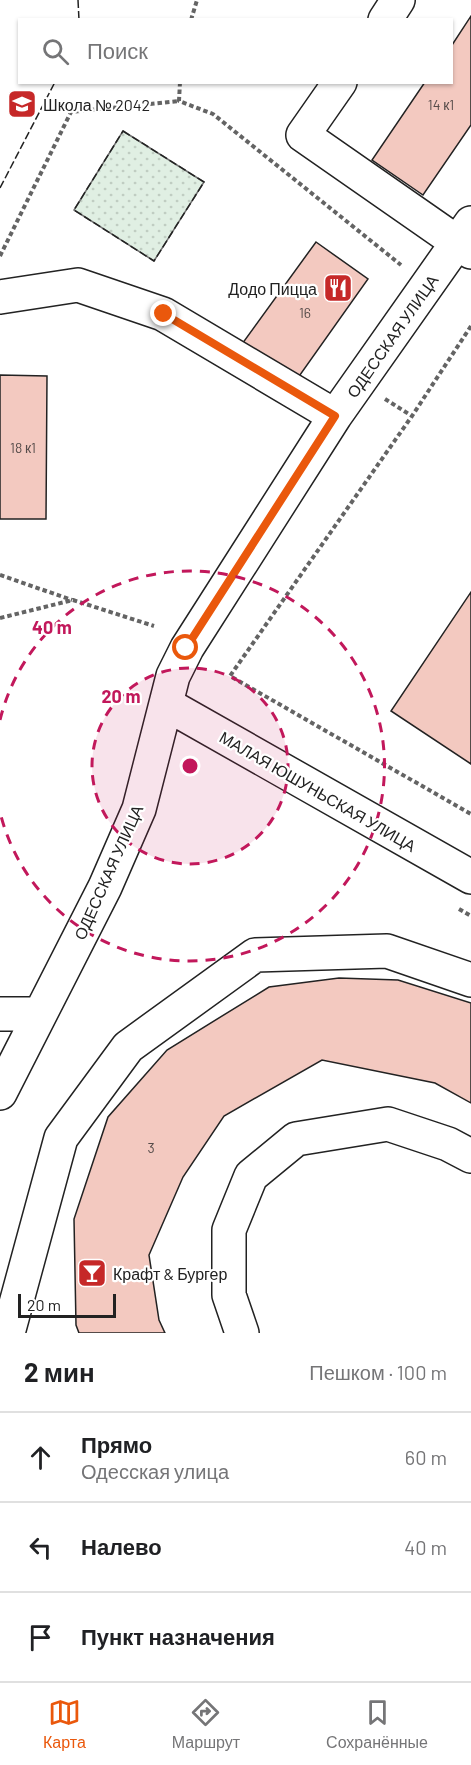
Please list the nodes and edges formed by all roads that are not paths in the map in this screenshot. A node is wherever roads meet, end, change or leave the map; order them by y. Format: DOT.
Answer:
graph roads {
  1 [pos="399,0"];
  2 [pos="386,18"];
  3 [pos="339,84"];
  4 [pos="466,239"];
  5 [pos="0,297"];
  6 [pos="335,416"];
  7 [pos="166,704"];
  8 [pos="471,877"];
  9 [pos="471,980"];
  10 [pos="0,1014"];
  11 [pos="39,1014"];
  12 [pos="0,1093"];
  13 [pos="471,1156"];
  14 [pos="8,1333"];
  15 [pos="242,1333"];
  1 -- 2 [label="street"];
  3 -- 4 [label="street"];
  4 -- 6 [label="street, ОДЕССКАЯ УЛИЦА"];
  5 -- 6 [label="street"];
  6 -- 7 [label="street, ОДЕССКАЯ УЛИЦА"];
  7 -- 8 [label="street, МАЛАЯ ЮШУНЬСКАЯ УЛИЦА"];
  7 -- 11 [label="street, ОДЕССКАЯ УЛИЦА"];
  9 -- 14 [label="street"];
  10 -- 11 [label="street"];
  11 -- 12 [label="street, ОДЕССКАЯ УЛИЦА"];
  13 -- 15 [label="street"];
}
